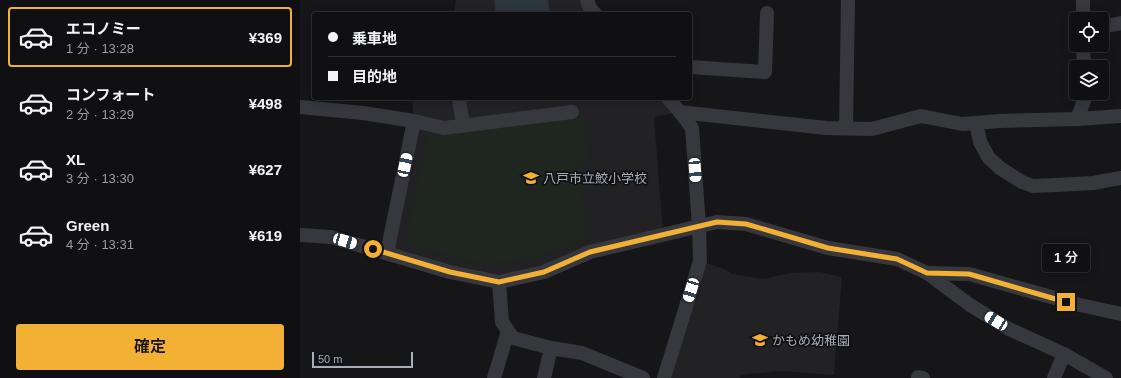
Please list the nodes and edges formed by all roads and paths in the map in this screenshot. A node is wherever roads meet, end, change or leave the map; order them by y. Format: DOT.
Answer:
graph roads {
  1 [pos="588,0"];
  2 [pos="848,0"];
  3 [pos="1083,0"];
  4 [pos="593,12"];
  5 [pos="1084,12"];
  6 [pos="767,13"];
  7 [pos="1121,23"];
  8 [pos="1109,26"];
  9 [pos="692,67"];
  10 [pos="459,100"];
  11 [pos="670,100"];
  12 [pos="1084,100"];
  13 [pos="300,107"];
  14 [pos="572,112"];
  15 [pos="680,112"];
  16 [pos="1121,116"];
  17 [pos="1078,118"];
  18 [pos="414,121"];
  19 [pos="976,123"];
  20 [pos="463,126"];
  21 [pos="846,128"];
  22 [pos="1121,178"];
  23 [pos="699,226"];
  24 [pos="300,234"];
  25 [pos="387,253"];
  26 [pos="927,273"];
  27 [pos="499,282"];
  28 [pos="1121,314"];
  29 [pos="508,331"];
  30 [pos="551,348"];
  31 [pos="1064,354"];
  32 [pos="494,378"];
  33 [pos="544,378"];
  34 [pos="643,378"];
  35 [pos="664,378"];
  36 [pos="918,378"];
  37 [pos="923,378"];
  38 [pos="1054,378"];
  39 [pos="1106,378"];
  1 -- 4 [label="street"];
  2 -- 21 [label="street"];
  3 -- 5 [label="street"];
  6 -- 9 [label="street"];
  7 -- 8 [label="street"];
  10 -- 20 [label="street"];
  11 -- 15 [label="street"];
  12 -- 17 [label="street"];
  13 -- 18 [label="street"];
  14 -- 20 [label="street"];
  15 -- 21 [label="street"];
  15 -- 23 [label="street"];
  16 -- 17 [label="street"];
  17 -- 19 [label="street"];
  18 -- 20 [label="street"];
  18 -- 25 [label="street"];
  19 -- 21 [label="street"];
  19 -- 22 [label="street"];
  23 -- 26 [label="street"];
  23 -- 27 [label="street"];
  23 -- 35 [label="street"];
  24 -- 25 [label="street"];
  25 -- 27 [label="street"];
  26 -- 28 [label="street"];
  26 -- 31 [label="street"];
  27 -- 29 [label="street"];
  29 -- 30 [label="street"];
  29 -- 32 [label="street"];
  30 -- 33 [label="street"];
  30 -- 34 [label="street"];
  31 -- 38 [label="street"];
  31 -- 39 [label="street"];
  36 -- 37 [label="street"];
}
